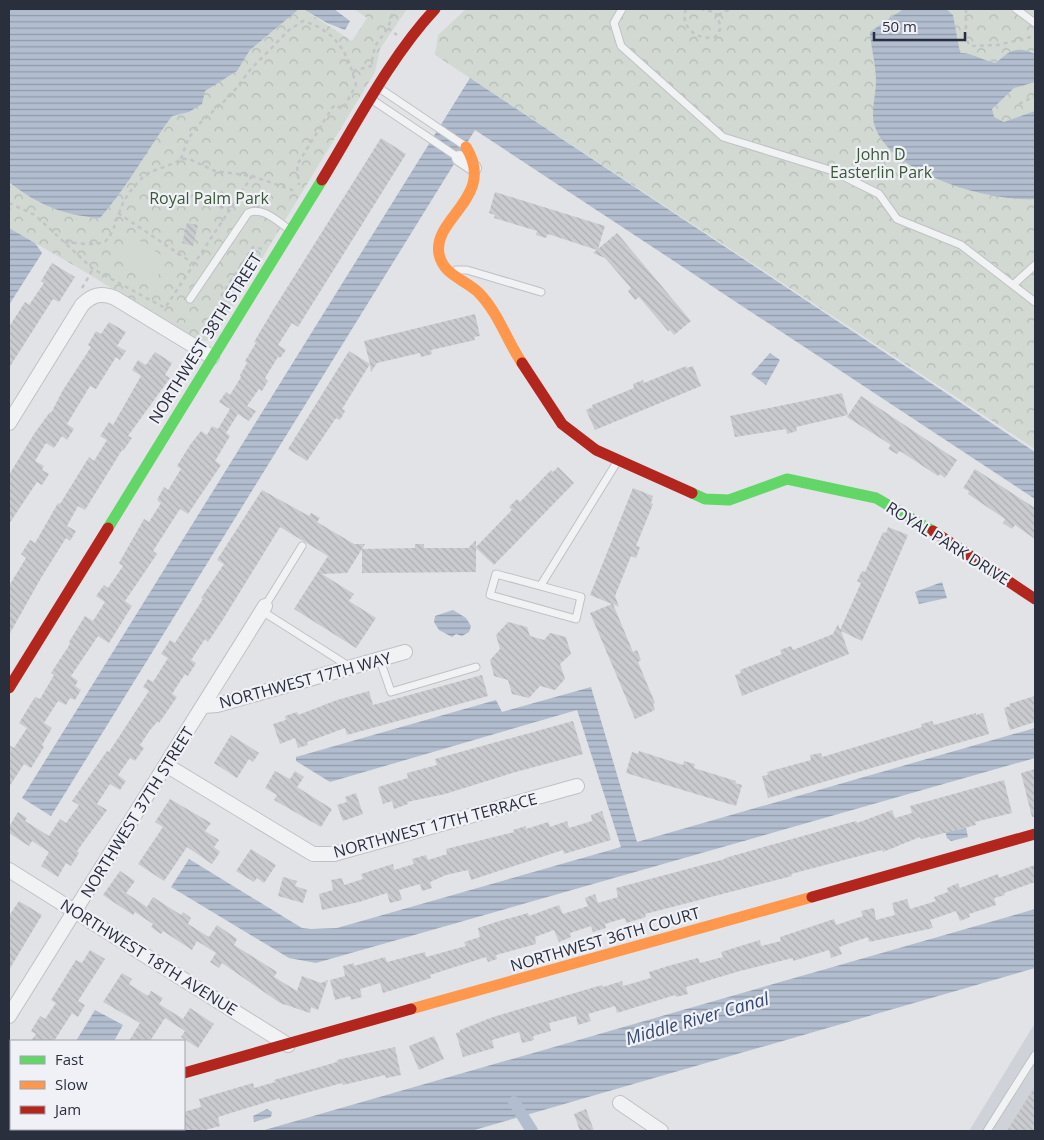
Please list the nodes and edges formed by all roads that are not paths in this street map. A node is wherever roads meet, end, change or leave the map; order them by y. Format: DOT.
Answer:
graph roads {
  1 [pos="435,9"];
  2 [pos="622,9"];
  3 [pos="1016,9"];
  4 [pos="1035,23"];
  5 [pos="378,88"];
  6 [pos="370,99"];
  7 [pos="462,152"];
  8 [pos="474,168"];
  9 [pos="291,230"];
  10 [pos="1035,265"];
  11 [pos="449,273"];
  12 [pos="1013,285"];
  13 [pos="541,292"];
  14 [pos="190,299"];
  15 [pos="1035,302"];
  16 [pos="212,357"];
  17 [pos="9,423"];
  18 [pos="618,460"];
  19 [pos="302,546"];
  20 [pos="541,584"];
  21 [pos="1035,599"];
  22 [pos="263,608"];
  23 [pos="405,652"];
  24 [pos="380,660"];
  25 [pos="476,667"];
  26 [pos="352,668"];
  27 [pos="9,688"];
  28 [pos="204,706"];
  29 [pos="166,765"];
  30 [pos="577,786"];
  31 [pos="1035,834"];
  32 [pos="9,870"];
  33 [pos="75,911"];
  34 [pos="9,1016"];
  35 [pos="288,1045"];
  36 [pos="1035,1055"];
  37 [pos="185,1073"];
  38 [pos="620,1103"];
  39 [pos="661,1131"];
  40 [pos="987,1131"];
  1 -- 5 [label="street, NORTHWEST 38TH STREET"];
  2 -- 12 [label="lane"];
  3 -- 4 [label="lane"];
  5 -- 6 [label="street, NORTHWEST 38TH STREET"];
  5 -- 7 [label="lane"];
  6 -- 7 [label="lane"];
  6 -- 9 [label="street, NORTHWEST 38TH STREET"];
  7 -- 8 [label="street"];
  8 -- 11 [label="street"];
  9 -- 14 [label="lane"];
  9 -- 16 [label="street, NORTHWEST 38TH STREET"];
  10 -- 12 [label="lane"];
  11 -- 13 [label="lane"];
  11 -- 18 [label="street, ROYAL PARK DRIVE"];
  12 -- 15 [label="lane"];
  16 -- 17 [label="street"];
  16 -- 27 [label="street, NORTHWEST 38TH STREET"];
  18 -- 20 [label="lane"];
  18 -- 21 [label="street, ROYAL PARK DRIVE"];
  19 -- 22 [label="lane"];
  20 -- 20 [label="lane"];
  22 -- 26 [label="lane"];
  22 -- 28 [label="street, NORTHWEST 37TH STREET"];
  23 -- 24 [label="street, NORTHWEST 17TH WAY"];
  24 -- 25 [label="lane"];
  24 -- 26 [label="street, NORTHWEST 17TH WAY"];
  26 -- 28 [label="street, NORTHWEST 17TH WAY"];
  28 -- 29 [label="street, NORTHWEST 37TH STREET"];
  29 -- 30 [label="street, NORTHWEST 17TH TERRACE"];
  29 -- 33 [label="street, NORTHWEST 37TH STREET"];
  31 -- 35 [label="street, NORTHWEST 36TH COURT"];
  32 -- 33 [label="street, NORTHWEST 18TH AVENUE"];
  33 -- 34 [label="street, NORTHWEST 37TH STREET"];
  33 -- 35 [label="street, NORTHWEST 18TH AVENUE"];
  35 -- 37 [label="street, NORTHWEST 36TH COURT"];
  36 -- 40 [label="lane"];
  38 -- 39 [label="street"];
}
